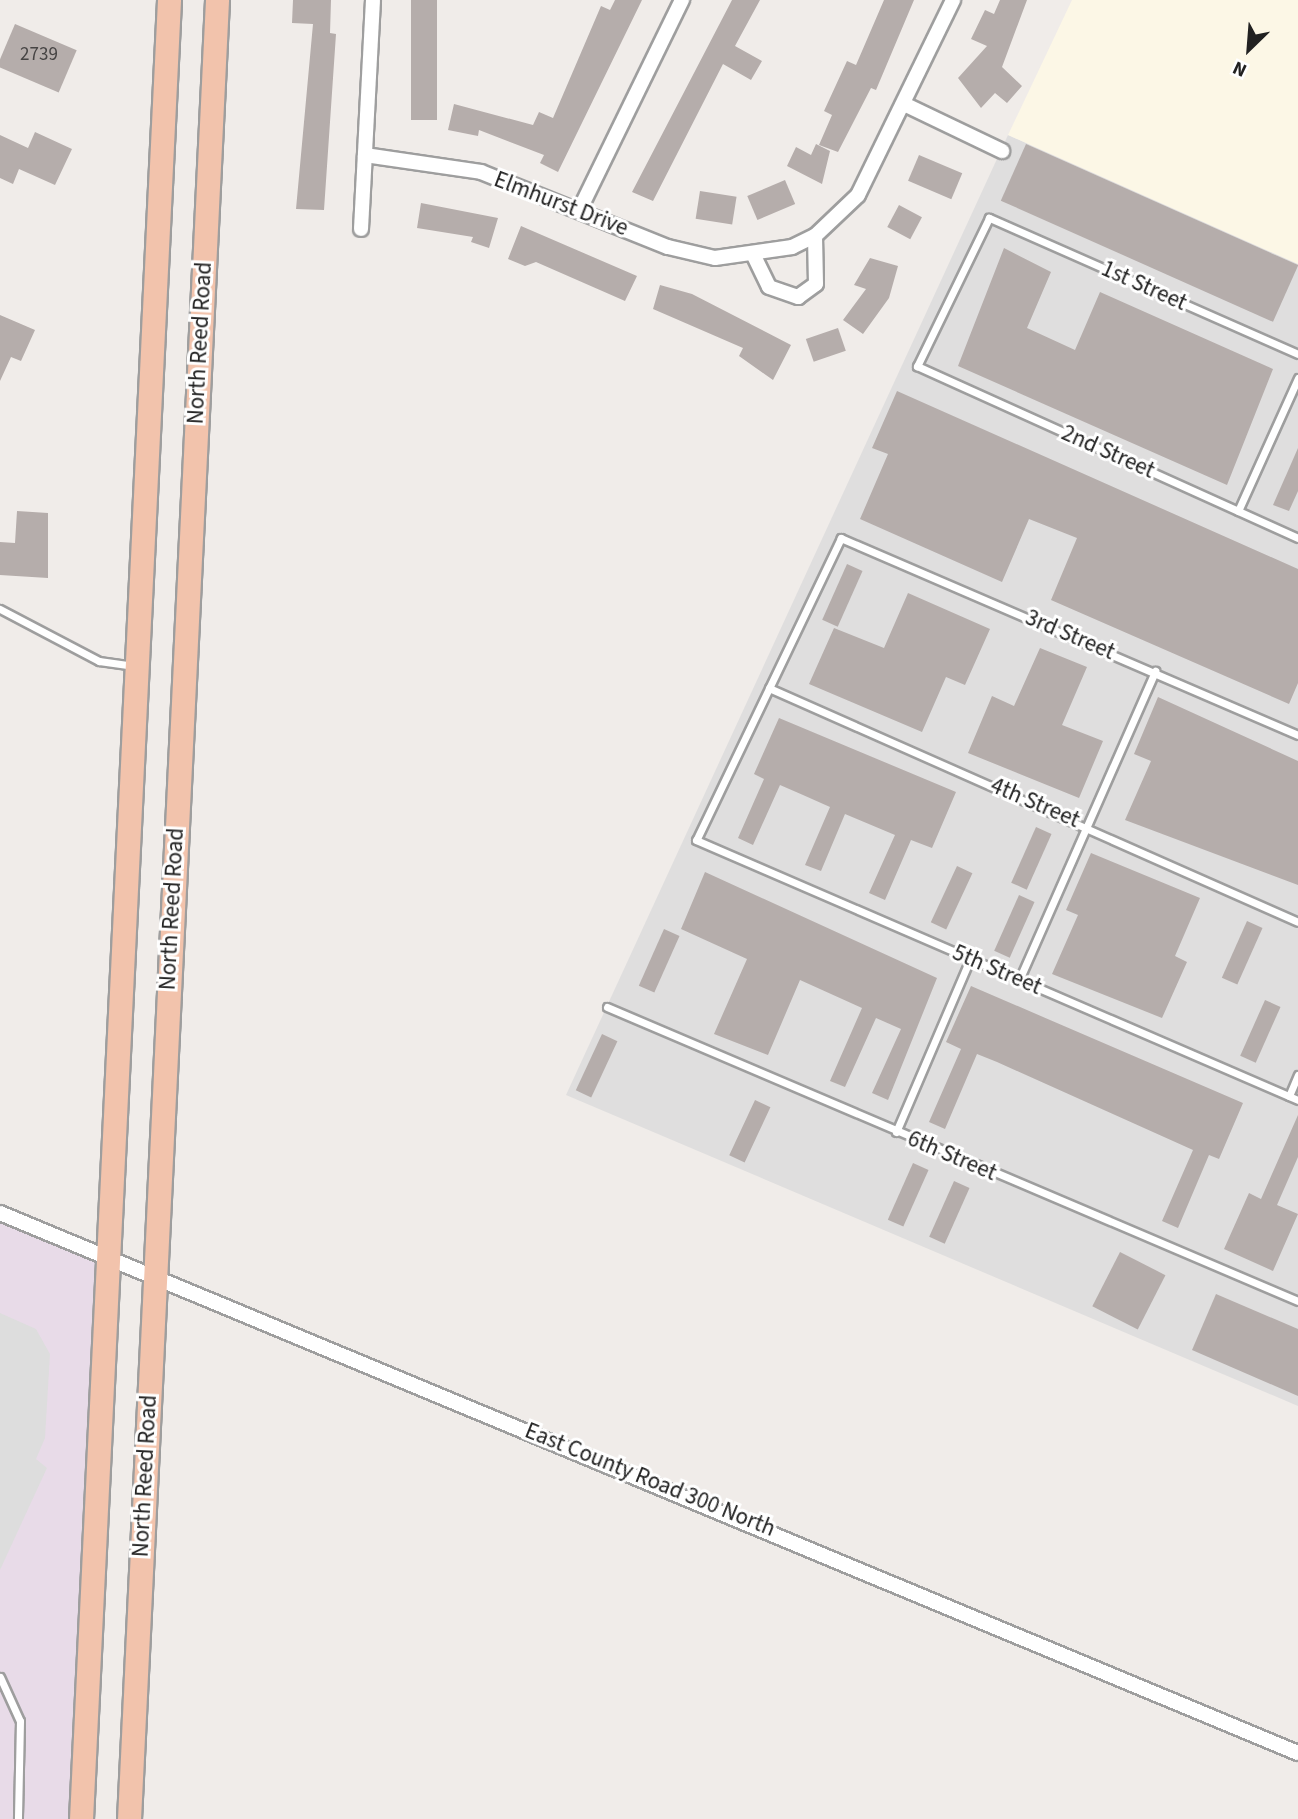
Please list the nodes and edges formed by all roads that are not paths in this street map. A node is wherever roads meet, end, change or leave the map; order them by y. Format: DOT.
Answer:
graph roads {
  1 [pos="169,0"];
  2 [pos="217,0"];
  3 [pos="373,0"];
  4 [pos="682,0"];
  5 [pos="953,0"];
  6 [pos="904,104"];
  7 [pos="1002,151"];
  8 [pos="365,155"];
  9 [pos="580,209"];
  10 [pos="361,229"];
  11 [pos="815,236"];
  12 [pos="754,256"];
  13 [pos="1298,354"];
  14 [pos="917,366"];
  15 [pos="1298,378"];
  16 [pos="1238,511"];
  17 [pos="1298,538"];
  18 [pos="0,609"];
  19 [pos="137,667"];
  20 [pos="1155,671"];
  21 [pos="769,688"];
  22 [pos="1298,735"];
  23 [pos="1087,825"];
  24 [pos="1298,922"];
  25 [pos="970,959"];
  26 [pos="1019,980"];
  27 [pos="607,1007"];
  28 [pos="1298,1075"];
  29 [pos="1289,1096"];
  30 [pos="1298,1100"];
  31 [pos="896,1132"];
  32 [pos="0,1213"];
  33 [pos="108,1258"];
  34 [pos="154,1278"];
  35 [pos="1298,1301"];
  36 [pos="0,1677"];
  37 [pos="1298,1753"];
  38 [pos="19,1819"];
  39 [pos="81,1819"];
  40 [pos="129,1819"];
  1 -- 19 [label="main road, North Reed Road"];
  2 -- 34 [label="main road, North Reed Road"];
  3 -- 8 [label="street"];
  4 -- 9 [label="street"];
  5 -- 6 [label="street"];
  6 -- 7 [label="street"];
  6 -- 11 [label="street"];
  8 -- 9 [label="street, Elmhurst Drive"];
  8 -- 10 [label="street"];
  9 -- 12 [label="street, Elmhurst Drive"];
  11 -- 12 [label="street, Elmhurst Drive"];
  11 -- 12 [label="street"];
  13 -- 14 [label="lane, 1st Street"];
  14 -- 16 [label="lane, 2nd Street"];
  15 -- 16 [label="lane"];
  16 -- 17 [label="lane, 2nd Street"];
  18 -- 19 [label="lane"];
  19 -- 33 [label="main road, North Reed Road"];
  20 -- 21 [label="lane, 3rd Street"];
  20 -- 22 [label="lane, 3rd Street"];
  20 -- 23 [label="lane"];
  21 -- 23 [label="lane, 4th Street"];
  21 -- 25 [label="lane, 5th Street"];
  23 -- 24 [label="lane, 4th Street"];
  23 -- 26 [label="lane"];
  25 -- 26 [label="lane, 5th Street"];
  25 -- 31 [label="lane"];
  26 -- 29 [label="lane, 5th Street"];
  27 -- 31 [label="lane, 6th Street"];
  28 -- 29 [label="lane"];
  29 -- 30 [label="lane, 5th Street"];
  31 -- 35 [label="lane, 6th Street"];
  32 -- 33 [label="street, East County Road 300 North"];
  33 -- 34 [label="street, East County Road 300 North"];
  33 -- 39 [label="main road, North Reed Road"];
  34 -- 37 [label="street, East County Road 300 North"];
  34 -- 40 [label="main road, North Reed Road"];
  36 -- 38 [label="lane"];
}
